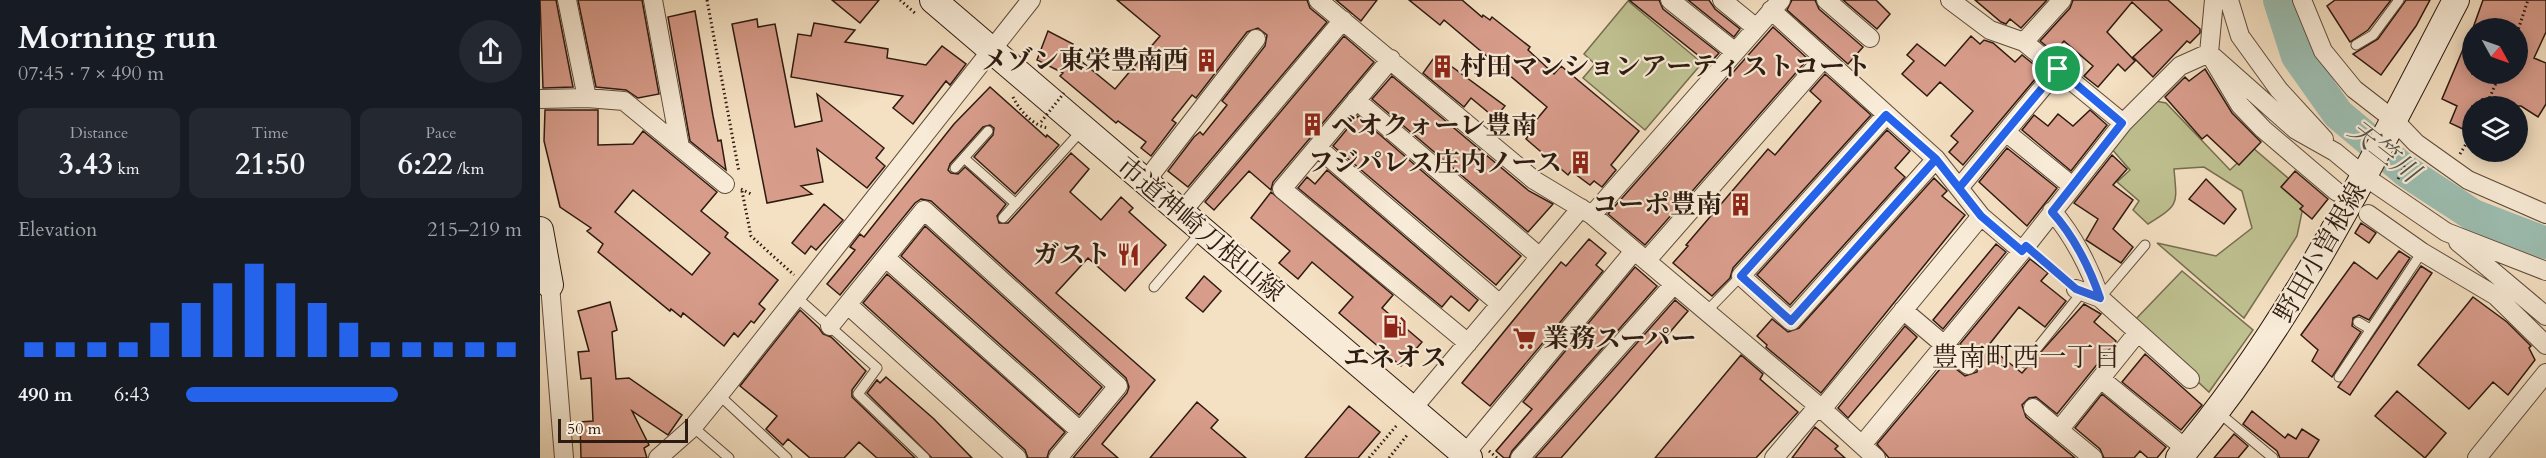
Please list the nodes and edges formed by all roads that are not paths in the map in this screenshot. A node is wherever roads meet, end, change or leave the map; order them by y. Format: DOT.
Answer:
graph roads {
  1 [pos="567,0"];
  2 [pos="653,0"];
  3 [pos="933,0"];
  4 [pos="1030,0"];
  5 [pos="1318,0"];
  6 [pos="1670,0"];
  7 [pos="1722,0"];
  8 [pos="1826,0"];
  9 [pos="1950,0"];
  10 [pos="2062,0"];
  11 [pos="2202,0"];
  12 [pos="2214,0"];
  13 [pos="2229,0"];
  14 [pos="2302,0"];
  15 [pos="2399,0"];
  16 [pos="2456,0"];
  17 [pos="1776,5"];
  18 [pos="1343,20"];
  19 [pos="1755,27"];
  20 [pos="2212,33"];
  21 [pos="1870,38"];
  22 [pos="1256,39"];
  23 [pos="2025,42"];
  24 [pos="2356,45"];
  25 [pos="991,51"];
  26 [pos="1734,51"];
  27 [pos="2209,53"];
  28 [pos="1391,59"];
  29 [pos="1823,59"];
  30 [pos="2058,69"];
  31 [pos="587,98"];
  32 [pos="540,99"];
  33 [pos="1356,100"];
  34 [pos="1886,115"];
  35 [pos="2122,123"];
  36 [pos="2391,124"];
  37 [pos="1083,128"];
  38 [pos="988,130"];
  39 [pos="2007,133"];
  40 [pos="680,147"];
  41 [pos="1317,147"];
  42 [pos="2336,152"];
  43 [pos="964,158"];
  44 [pos="1936,159"];
  45 [pos="955,168"];
  46 [pos="2366,172"];
  47 [pos="1145,182"];
  48 [pos="725,184"];
  49 [pos="2071,185"];
  50 [pos="1959,188"];
  51 [pos="2337,192"];
  52 [pos="1016,204"];
  53 [pos="1586,211"];
  54 [pos="2052,212"];
  55 [pos="1181,213"];
  56 [pos="2368,214"];
  57 [pos="2546,214"];
  58 [pos="1981,216"];
  59 [pos="1003,218"];
  60 [pos="540,230"];
  61 [pos="1202,231"];
  62 [pos="2446,232"];
  63 [pos="2145,245"];
  64 [pos="2024,249"];
  65 [pos="2422,252"];
  66 [pos="1641,255"];
  67 [pos="1540,257"];
  68 [pos="886,258"];
  69 [pos="2546,271"];
  70 [pos="1741,276"];
  71 [pos="1674,284"];
  72 [pos="550,285"];
  73 [pos="1154,287"];
  74 [pos="2079,290"];
  75 [pos="795,296"];
  76 [pos="2100,298"];
  77 [pos="1500,304"];
  78 [pos="849,305"];
  79 [pos="1903,310"];
  80 [pos="1706,312"];
  81 [pos="2546,316"];
  82 [pos="2358,322"];
  83 [pos="830,326"];
  84 [pos="2370,329"];
  85 [pos="2138,332"];
  86 [pos="1467,343"];
  87 [pos="1944,345"];
  88 [pos="2546,345"];
  89 [pos="2025,363"];
  90 [pos="1968,365"];
  91 [pos="2546,373"];
  92 [pos="2338,377"];
  93 [pos="2101,379"];
  94 [pos="2190,379"];
  95 [pos="719,395"];
  96 [pos="2033,408"];
  97 [pos="1822,409"];
  98 [pos="2218,412"];
  99 [pos="1407,421"];
  100 [pos="693,427"];
  101 [pos="2059,430"];
  102 [pos="1080,431"];
  103 [pos="1869,454"];
  104 [pos="2182,454"];
  105 [pos="1467,456"];
  106 [pos="564,458"];
  107 [pos="659,458"];
  108 [pos="729,458"];
  109 [pos="787,458"];
  110 [pos="925,458"];
  111 [pos="1017,458"];
  112 [pos="1058,458"];
  113 [pos="1520,458"];
  114 [pos="1774,458"];
  115 [pos="2093,458"];
  116 [pos="2273,458"];
  117 [pos="2477,458"];
  1 -- 31 [label="street"];
  2 -- 40 [label="street"];
  3 -- 25 [label="street, 市道神崎刀根山線"];
  4 -- 25 [label="street"];
  5 -- 18 [label="street"];
  6 -- 26 [label="street"];
  7 -- 19 [label="street"];
  8 -- 21 [label="street"];
  9 -- 23 [label="street"];
  10 -- 23 [label="street"];
  11 -- 20 [label="street"];
  12 -- 20 [label="street"];
  13 -- 42 [label="street"];
  14 -- 36 [label="street"];
  15 -- 24 [label="lane"];
  16 -- 36 [label="street, 野田小曽根線"];
  17 -- 19 [label="street"];
  17 -- 29 [label="street"];
  18 -- 28 [label="street"];
  18 -- 55 [label="street"];
  19 -- 26 [label="street"];
  20 -- 27 [label="street"];
  22 -- 47 [label="street"];
  23 -- 30 [label="street"];
  25 -- 37 [label="street, 市道神崎刀根山線"];
  25 -- 75 [label="street"];
  26 -- 53 [label="street"];
  27 -- 35 [label="street"];
  27 -- 42 [label="street"];
  27 -- 51 [label="street"];
  28 -- 33 [label="street"];
  28 -- 53 [label="street"];
  29 -- 34 [label="street"];
  29 -- 66 [label="street"];
  30 -- 35 [label="street"];
  30 -- 39 [label="street"];
  31 -- 32 [label="street"];
  31 -- 40 [label="street"];
  33 -- 41 [label="street"];
  33 -- 67 [label="street"];
  34 -- 44 [label="street"];
  34 -- 70 [label="street"];
  35 -- 49 [label="street"];
  36 -- 46 [label="street, 野田小曽根線"];
  36 -- 57 [label="street"];
  37 -- 47 [label="street, 市道神崎刀根山線"];
  37 -- 52 [label="lane"];
  38 -- 43 [label="lane"];
  39 -- 49 [label="street"];
  39 -- 50 [label="street"];
  40 -- 48 [label="street"];
  41 -- 77 [label="street"];
  41 -- 86 [label="street"];
  42 -- 46 [label="street"];
  43 -- 45 [label="lane"];
  43 -- 52 [label="lane"];
  44 -- 50 [label="street"];
  44 -- 70 [label="street"];
  46 -- 62 [label="street"];
  46 -- 98 [label="street, 野田小曽根線"];
  47 -- 55 [label="street, 市道神崎刀根山線"];
  49 -- 54 [label="street"];
  50 -- 58 [label="street"];
  52 -- 59 [label="lane"];
  53 -- 66 [label="street"];
  53 -- 67 [label="street"];
  54 -- 64 [label="street"];
  54 -- 76 [label="street"];
  55 -- 61 [label="street, 市道神崎刀根山線"];
  56 -- 65 [label="street"];
  58 -- 64 [label="street"];
  58 -- 79 [label="street"];
  60 -- 72 [label="street"];
  61 -- 73 [label="lane"];
  61 -- 99 [label="street, 市道神崎刀根山線"];
  62 -- 69 [label="street"];
  62 -- 81 [label="street"];
  63 -- 76 [label="lane"];
  64 -- 74 [label="lane"];
  64 -- 87 [label="street"];
  65 -- 84 [label="lane"];
  65 -- 88 [label="street"];
  66 -- 71 [label="street"];
  66 -- 105 [label="street"];
  67 -- 77 [label="street"];
  68 -- 78 [label="street"];
  68 -- 102 [label="street"];
  68 -- 102 [label="street"];
  70 -- 80 [label="lane"];
  71 -- 80 [label="street"];
  71 -- 113 [label="street"];
  72 -- 106 [label="street"];
  74 -- 76 [label="street"];
  74 -- 89 [label="lane"];
  75 -- 83 [label="lane"];
  75 -- 95 [label="street"];
  76 -- 85 [label="street"];
  77 -- 86 [label="street"];
  78 -- 83 [label="street"];
  78 -- 111 [label="street"];
  79 -- 87 [label="street"];
  79 -- 97 [label="street"];
  80 -- 97 [label="street"];
  82 -- 84 [label="lane"];
  83 -- 110 [label="lane"];
  84 -- 92 [label="lane"];
  85 -- 93 [label="street"];
  85 -- 94 [label="street"];
  86 -- 99 [label="street"];
  87 -- 90 [label="street"];
  87 -- 103 [label="street"];
  91 -- 117 [label="street"];
  93 -- 101 [label="street"];
  93 -- 104 [label="street"];
  95 -- 100 [label="street"];
  95 -- 109 [label="lane"];
  96 -- 101 [label="street"];
  97 -- 103 [label="street"];
  97 -- 114 [label="street"];
  98 -- 104 [label="street, 野田小曽根線"];
  98 -- 116 [label="lane"];
  99 -- 105 [label="street, 市道神崎刀根山線"];
  100 -- 107 [label="street"];
  100 -- 108 [label="lane"];
  101 -- 115 [label="street"];
  102 -- 112 [label="street"];
}
